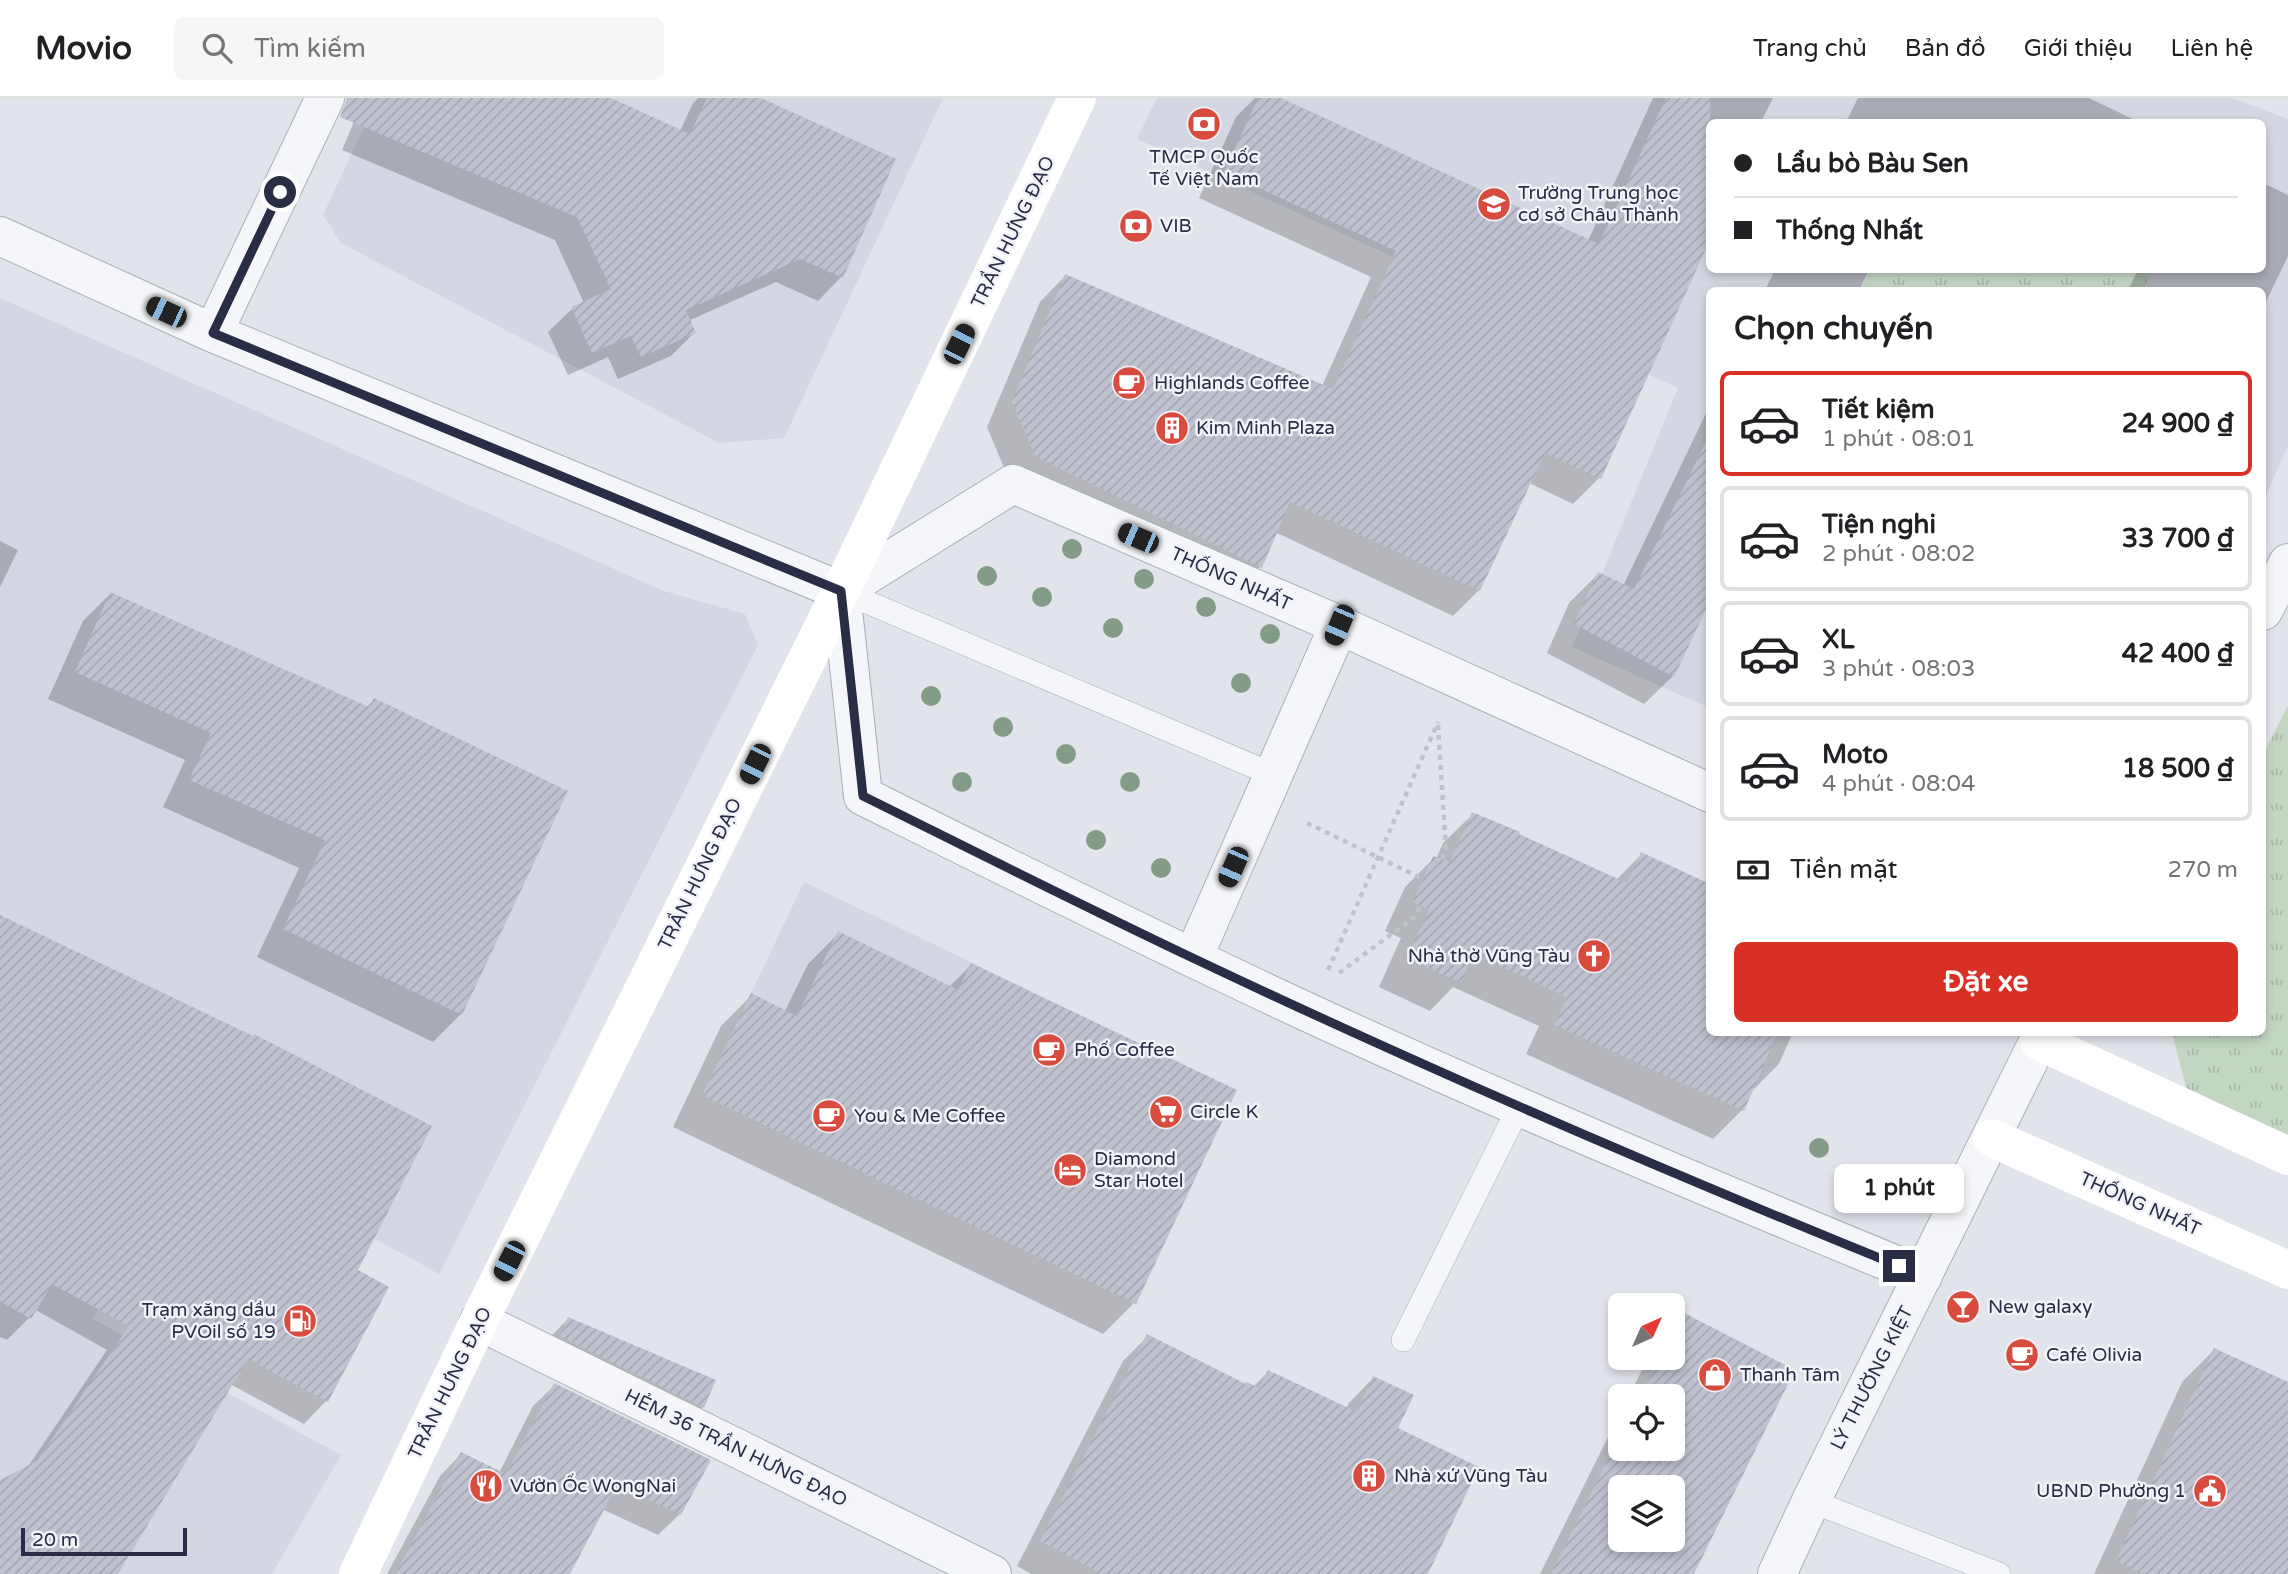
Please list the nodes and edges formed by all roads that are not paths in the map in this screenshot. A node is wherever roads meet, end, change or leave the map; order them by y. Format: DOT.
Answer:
graph roads {
  1 [pos="325,98"];
  2 [pos="1077,98"];
  3 [pos="0,236"];
  4 [pos="213,333"];
  5 [pos="2288,563"];
  6 [pos="841,591"];
  7 [pos="2266,605"];
  8 [pos="1339,625"];
  9 [pos="1274,775"];
  10 [pos="1706,791"];
  11 [pos="1193,958"];
  12 [pos="2041,1037"];
  13 [pos="1520,1105"];
  14 [pos="1992,1138"];
  15 [pos="2288,1156"];
  16 [pos="2288,1270"];
  17 [pos="1923,1276"];
  18 [pos="479,1321"];
  19 [pos="1403,1340"];
  20 [pos="1811,1501"];
  21 [pos="358,1574"];
  22 [pos="992,1574"];
  23 [pos="1777,1574"];
  24 [pos="1999,1574"];
  1 -- 4 [label="street"];
  2 -- 6 [label="main road, TRẦN HƯNG ĐẠO"];
  3 -- 4 [label="street"];
  4 -- 6 [label="street"];
  5 -- 7 [label="street"];
  6 -- 8 [label="street, THỐNG NHẤT"];
  6 -- 9 [label="lane"];
  6 -- 11 [label="street"];
  6 -- 18 [label="main road, TRẦN HƯNG ĐẠO"];
  8 -- 9 [label="street"];
  8 -- 10 [label="street, THỐNG NHẤT"];
  9 -- 11 [label="street"];
  11 -- 13 [label="street"];
  12 -- 14 [label="street, LÝ THƯỜNG KIỆT"];
  12 -- 15 [label="main road"];
  13 -- 17 [label="street"];
  13 -- 19 [label="lane"];
  14 -- 16 [label="main road, THỐNG NHẤT"];
  14 -- 17 [label="street, LÝ THƯỜNG KIỆT"];
  17 -- 20 [label="street, LÝ THƯỜNG KIỆT"];
  18 -- 21 [label="main road, TRẦN HƯNG ĐẠO"];
  18 -- 22 [label="street, HẺM 36 TRẦN HƯNG ĐẠO"];
  20 -- 23 [label="street, LÝ THƯỜNG KIỆT"];
  20 -- 24 [label="lane"];
}
